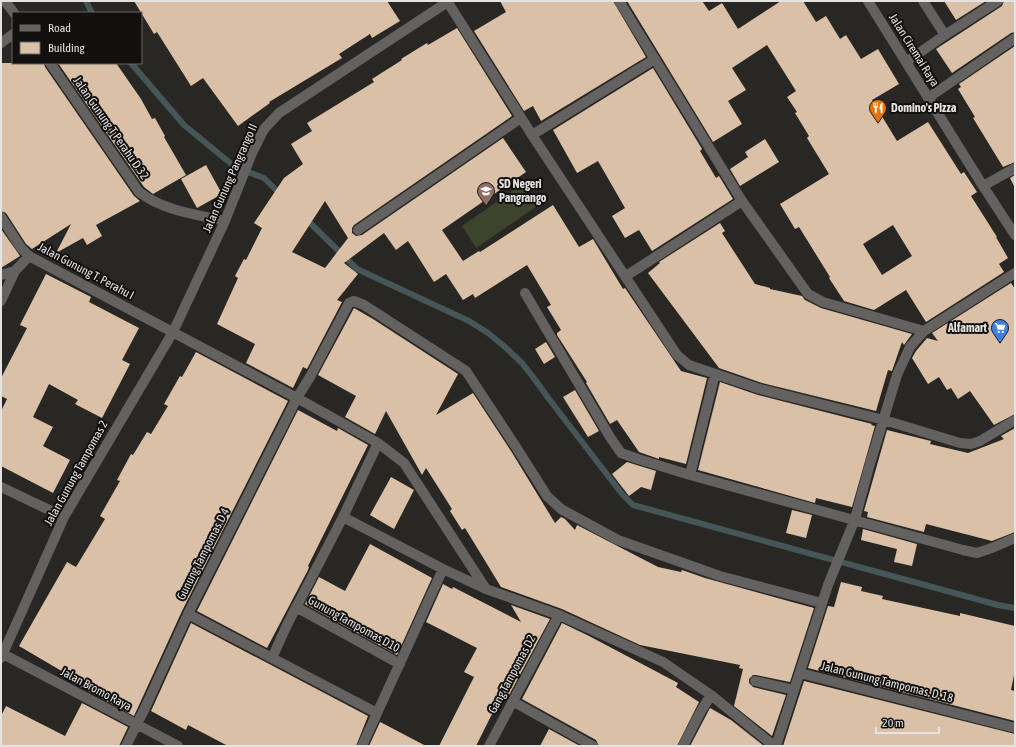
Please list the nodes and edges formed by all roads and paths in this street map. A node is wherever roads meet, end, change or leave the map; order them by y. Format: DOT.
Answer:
graph roads {
  1 [pos="5,1"];
  2 [pos="448,1"];
  3 [pos="619,1"];
  4 [pos="868,1"];
  5 [pos="923,1"];
  6 [pos="998,1"];
  7 [pos="13,12"];
  8 [pos="12,35"];
  9 [pos="945,36"];
  10 [pos="1015,38"];
  11 [pos="1,43"];
  12 [pos="655,59"];
  13 [pos="906,62"];
  14 [pos="51,64"];
  15 [pos="928,98"];
  16 [pos="521,118"];
  17 [pos="532,135"];
  18 [pos="1015,168"];
  19 [pos="983,186"];
  20 [pos="742,201"];
  21 [pos="1,217"];
  22 [pos="225,221"];
  23 [pos="358,230"];
  24 [pos="1015,235"];
  25 [pos="29,256"];
  26 [pos="15,271"];
  27 [pos="1015,273"];
  28 [pos="1,274"];
  29 [pos="626,276"];
  30 [pos="525,293"];
  31 [pos="1,300"];
  32 [pos="173,332"];
  33 [pos="924,332"];
  34 [pos="715,374"];
  35 [pos="297,398"];
  36 [pos="884,420"];
  37 [pos="1015,420"];
  38 [pos="378,443"];
  39 [pos="690,475"];
  40 [pos="1,487"];
  41 [pos="64,517"];
  42 [pos="343,517"];
  43 [pos="856,519"];
  44 [pos="1015,538"];
  45 [pos="443,569"];
  46 [pos="486,589"];
  47 [pos="822,603"];
  48 [pos="296,607"];
  49 [pos="188,614"];
  50 [pos="559,615"];
  51 [pos="2,656"];
  52 [pos="272,658"];
  53 [pos="400,664"];
  54 [pos="800,673"];
  55 [pos="755,681"];
  56 [pos="794,690"];
  57 [pos="711,695"];
  58 [pos="512,700"];
  59 [pos="377,713"];
  60 [pos="137,724"];
  61 [pos="1015,728"];
  62 [pos="126,746"];
  63 [pos="178,746"];
  64 [pos="362,746"];
  65 [pos="489,746"];
  66 [pos="593,746"];
  67 [pos="683,746"];
  68 [pos="775,746"];
  1 -- 7 [label="street"];
  2 -- 16 [label="street"];
  2 -- 22 [label="street, Jalan Gunung Pangrango II"];
  3 -- 12 [label="street"];
  4 -- 13 [label="street, Jalan Ciremai Raya"];
  5 -- 9 [label="street"];
  6 -- 9 [label="street"];
  8 -- 11 [label="street"];
  9 -- 13 [label="street"];
  10 -- 15 [label="street"];
  12 -- 17 [label="street"];
  12 -- 20 [label="street"];
  13 -- 15 [label="street, Jalan Ciremai Raya"];
  14 -- 22 [label="street, Jalan Gunung T Perahu D.32"];
  15 -- 19 [label="street, Jalan Ciremai Raya"];
  16 -- 17 [label="street"];
  16 -- 23 [label="street"];
  17 -- 29 [label="street"];
  18 -- 19 [label="street"];
  19 -- 24 [label="street, Jalan Ciremai Raya"];
  20 -- 29 [label="street"];
  20 -- 33 [label="street"];
  21 -- 25 [label="street, Jalan Gunung T. Perahu I"];
  22 -- 32 [label="street, Jalan Gunung Pangrango II"];
  25 -- 26 [label="street"];
  25 -- 32 [label="street, Jalan Gunung T. Perahu I"];
  26 -- 28 [label="street"];
  26 -- 31 [label="street"];
  27 -- 33 [label="street"];
  29 -- 34 [label="street"];
  30 -- 39 [label="street"];
  32 -- 35 [label="street, Jalan Gunung T. Perahu I"];
  32 -- 41 [label="street, Jalan Gunung Tampomas 2"];
  33 -- 36 [label="street"];
  34 -- 36 [label="street"];
  34 -- 39 [label="street"];
  35 -- 38 [label="street, Jalan Gunung T. Perahu I"];
  35 -- 47 [label="street, Gunung Tampomas.D 4"];
  35 -- 49 [label="street, Gunung Tampomas.D 4"];
  36 -- 37 [label="street"];
  36 -- 43 [label="street"];
  38 -- 42 [label="street"];
  38 -- 46 [label="street, Jalan Gunung T. Perahu I"];
  39 -- 43 [label="street"];
  40 -- 41 [label="street"];
  41 -- 51 [label="street, Jalan Gunung Tampomas 2"];
  42 -- 45 [label="street"];
  42 -- 48 [label="street"];
  43 -- 44 [label="street"];
  43 -- 47 [label="street"];
  45 -- 46 [label="street"];
  45 -- 53 [label="street"];
  46 -- 50 [label="street"];
  47 -- 54 [label="street"];
  48 -- 52 [label="street"];
  48 -- 53 [label="street, GunungTampomas D10"];
  49 -- 52 [label="street"];
  49 -- 60 [label="street, Gunung Tampomas.D 4"];
  50 -- 57 [label="street"];
  50 -- 58 [label="street, Gang Tampomas D2"];
  51 -- 60 [label="street, Jalan Bromo Raya"];
  52 -- 59 [label="street"];
  53 -- 59 [label="street"];
  54 -- 56 [label="street"];
  54 -- 61 [label="street, Jalan Gunung Tampomas. D. 18"];
  55 -- 56 [label="street"];
  56 -- 68 [label="street"];
  57 -- 67 [label="street"];
  57 -- 68 [label="street"];
  58 -- 65 [label="street, Gang Tampomas D2"];
  58 -- 66 [label="street"];
  59 -- 64 [label="street"];
  60 -- 62 [label="street, Gunung Tampomas.D 4"];
  60 -- 63 [label="street, Jalan Bromo Raya"];
}
